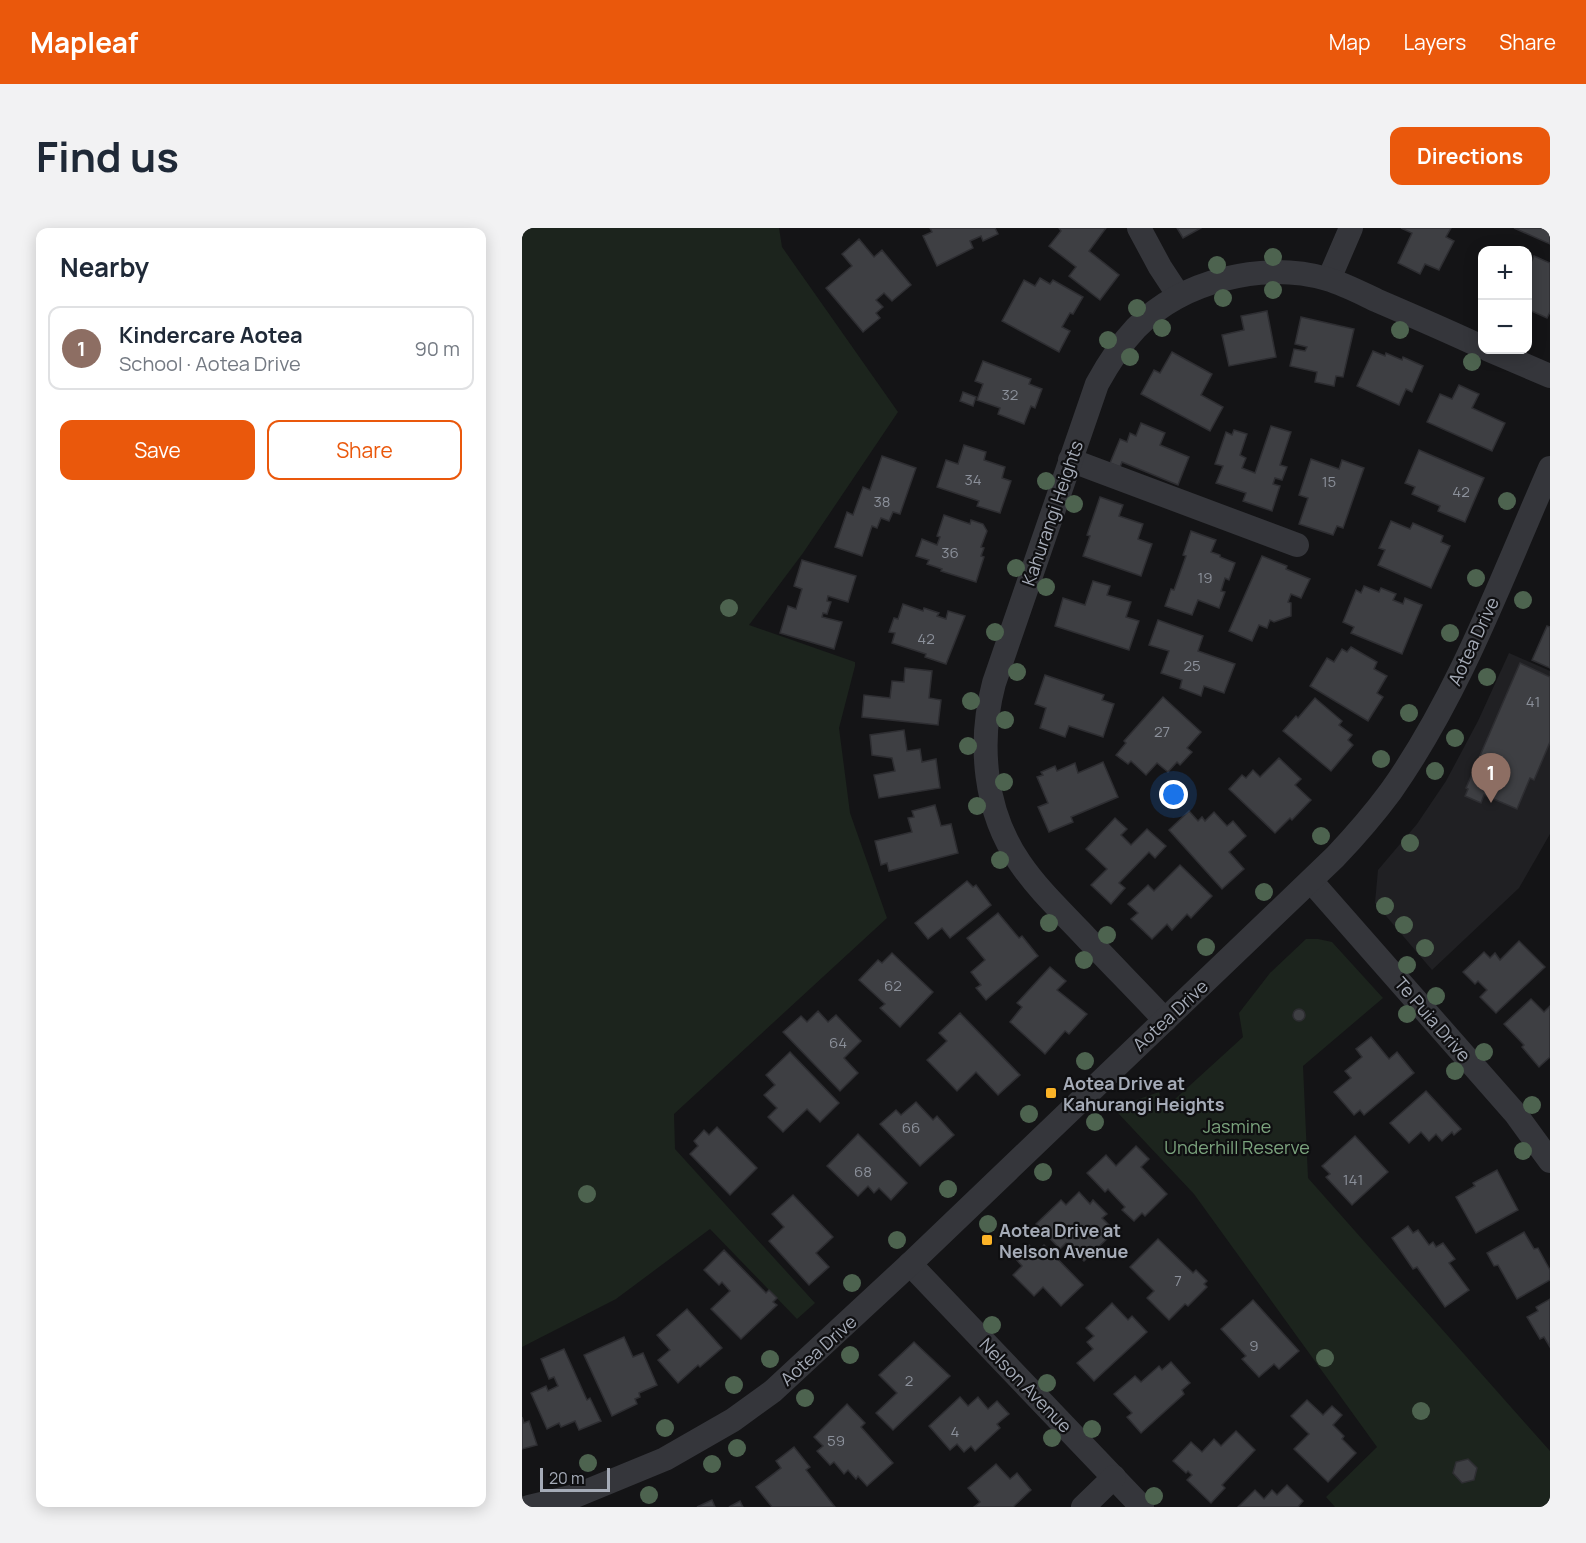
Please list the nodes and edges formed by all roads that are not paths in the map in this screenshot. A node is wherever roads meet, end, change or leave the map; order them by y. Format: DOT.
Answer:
graph roads {
  1 [pos="1139,228"];
  2 [pos="1352,228"];
  3 [pos="1329,279"];
  4 [pos="1179,296"];
  5 [pos="1478,345"];
  6 [pos="1498,354"];
  7 [pos="1550,376"];
  8 [pos="1070,460"];
  9 [pos="1550,468"];
  10 [pos="1297,545"];
  11 [pos="1311,881"];
  12 [pos="1165,1020"];
  13 [pos="1550,1161"];
  14 [pos="910,1264"];
  15 [pos="1114,1477"];
  16 [pos="529,1507"];
  17 [pos="1083,1507"];
  18 [pos="1142,1507"];
  1 -- 4 [label="street"];
  2 -- 3 [label="street"];
  3 -- 4 [label="street, Kahurangi Heights"];
  3 -- 5 [label="street, Kahurangi Heights"];
  4 -- 8 [label="street, Kahurangi Heights"];
  6 -- 7 [label="street"];
  8 -- 10 [label="street"];
  8 -- 12 [label="street, Kahurangi Heights"];
  9 -- 11 [label="street, Aotea Drive"];
  11 -- 12 [label="street, Aotea Drive"];
  11 -- 13 [label="street, Te Puia Drive"];
  12 -- 14 [label="street, Aotea Drive"];
  14 -- 15 [label="street, Nelson Avenue"];
  14 -- 16 [label="street, Aotea Drive"];
  15 -- 17 [label="street"];
  15 -- 18 [label="street, Nelson Avenue"];
}
